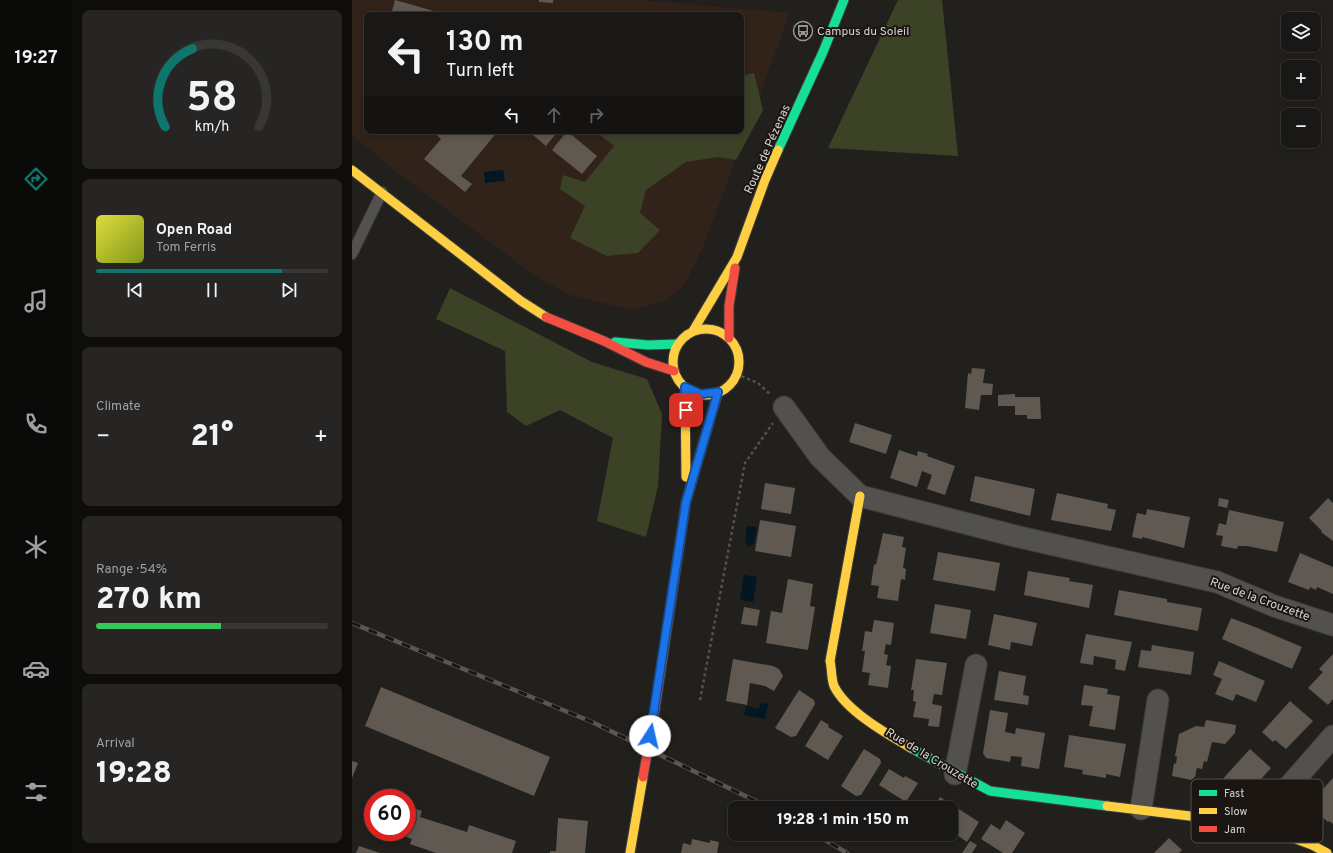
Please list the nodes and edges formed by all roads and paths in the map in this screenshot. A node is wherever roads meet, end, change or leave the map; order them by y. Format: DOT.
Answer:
graph roads {
  1 [pos="844,0"];
  2 [pos="848,13"];
  3 [pos="823,52"];
  4 [pos="352,170"];
  5 [pos="382,192"];
  6 [pos="352,254"];
  7 [pos="737,257"];
  8 [pos="693,331"];
  9 [pos="729,338"];
  10 [pos="604,341"];
  11 [pos="678,344"];
  12 [pos="674,371"];
  13 [pos="736,374"];
  14 [pos="685,387"];
  15 [pos="718,392"];
  16 [pos="784,407"];
  17 [pos="860,496"];
  18 [pos="686,502"];
  19 [pos="1333,625"];
  20 [pos="976,665"];
  21 [pos="700,700"];
  22 [pos="1158,700"];
  23 [pos="1333,736"];
  24 [pos="955,774"];
  25 [pos="1295,779"];
  26 [pos="1141,810"];
  27 [pos="1191,816"];
  28 [pos="1309,843"];
  29 [pos="630,853"];
  30 [pos="1327,853"];
  1 -- 3 [label="main road, Route de Pézenas"];
  2 -- 3 [label="main road, Route de Pézenas"];
  3 -- 7 [label="main road, Route de Pézenas"];
  4 -- 5 [label="main road"];
  5 -- 6 [label="lane"];
  5 -- 10 [label="main road"];
  7 -- 8 [label="main road, Route de Pézenas"];
  7 -- 9 [label="main road, Route de Pézenas"];
  8 -- 9 [label="main road"];
  8 -- 11 [label="main road"];
  9 -- 13 [label="main road"];
  10 -- 11 [label="main road"];
  10 -- 12 [label="main road"];
  11 -- 12 [label="main road"];
  12 -- 14 [label="main road"];
  13 -- 15 [label="main road"];
  13 -- 16 [label="path"];
  14 -- 15 [label="main road"];
  14 -- 18 [label="main road"];
  15 -- 18 [label="main road"];
  16 -- 17 [label="street, Rue de la Crouzette"];
  16 -- 21 [label="path"];
  17 -- 19 [label="street, Rue de la Crouzette"];
  17 -- 24 [label="main road, Rue de la Crouzette"];
  18 -- 29 [label="main road, bridge"];
  20 -- 24 [label="street"];
  22 -- 26 [label="street"];
  23 -- 25 [label="street"];
  24 -- 26 [label="main road, Rue de la Crouzette"];
  26 -- 27 [label="main road, Rue de la Crouzette"];
  28 -- 30 [label="main road, Rue de la Crouzette"];
}
